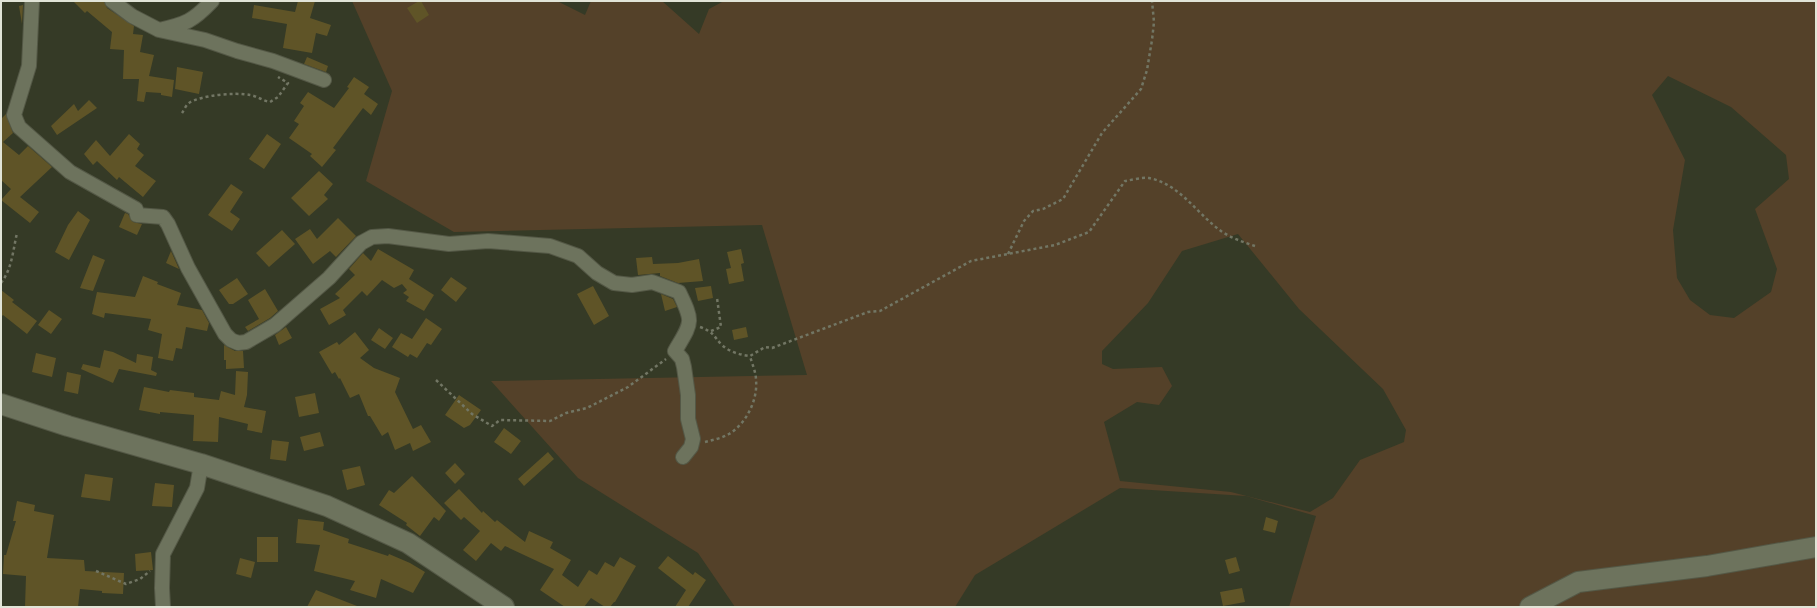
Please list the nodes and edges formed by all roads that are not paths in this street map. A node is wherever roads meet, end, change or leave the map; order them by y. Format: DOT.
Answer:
graph roads {
  1 [pos="32,1"];
  2 [pos="112,1"];
  3 [pos="212,1"];
  4 [pos="159,30"];
  5 [pos="324,80"];
  6 [pos="1,404"];
  7 [pos="687,452"];
  8 [pos="201,464"];
  9 [pos="1816,547"];
  10 [pos="164,607"];
  11 [pos="504,607"];
  12 [pos="1530,607"];
  1 -- 7 [label="street"];
  2 -- 4 [label="street"];
  3 -- 4 [label="street"];
  4 -- 5 [label="street"];
  6 -- 8 [label="main road"];
  8 -- 10 [label="street"];
  8 -- 11 [label="main road"];
  9 -- 12 [label="main road"];
}
